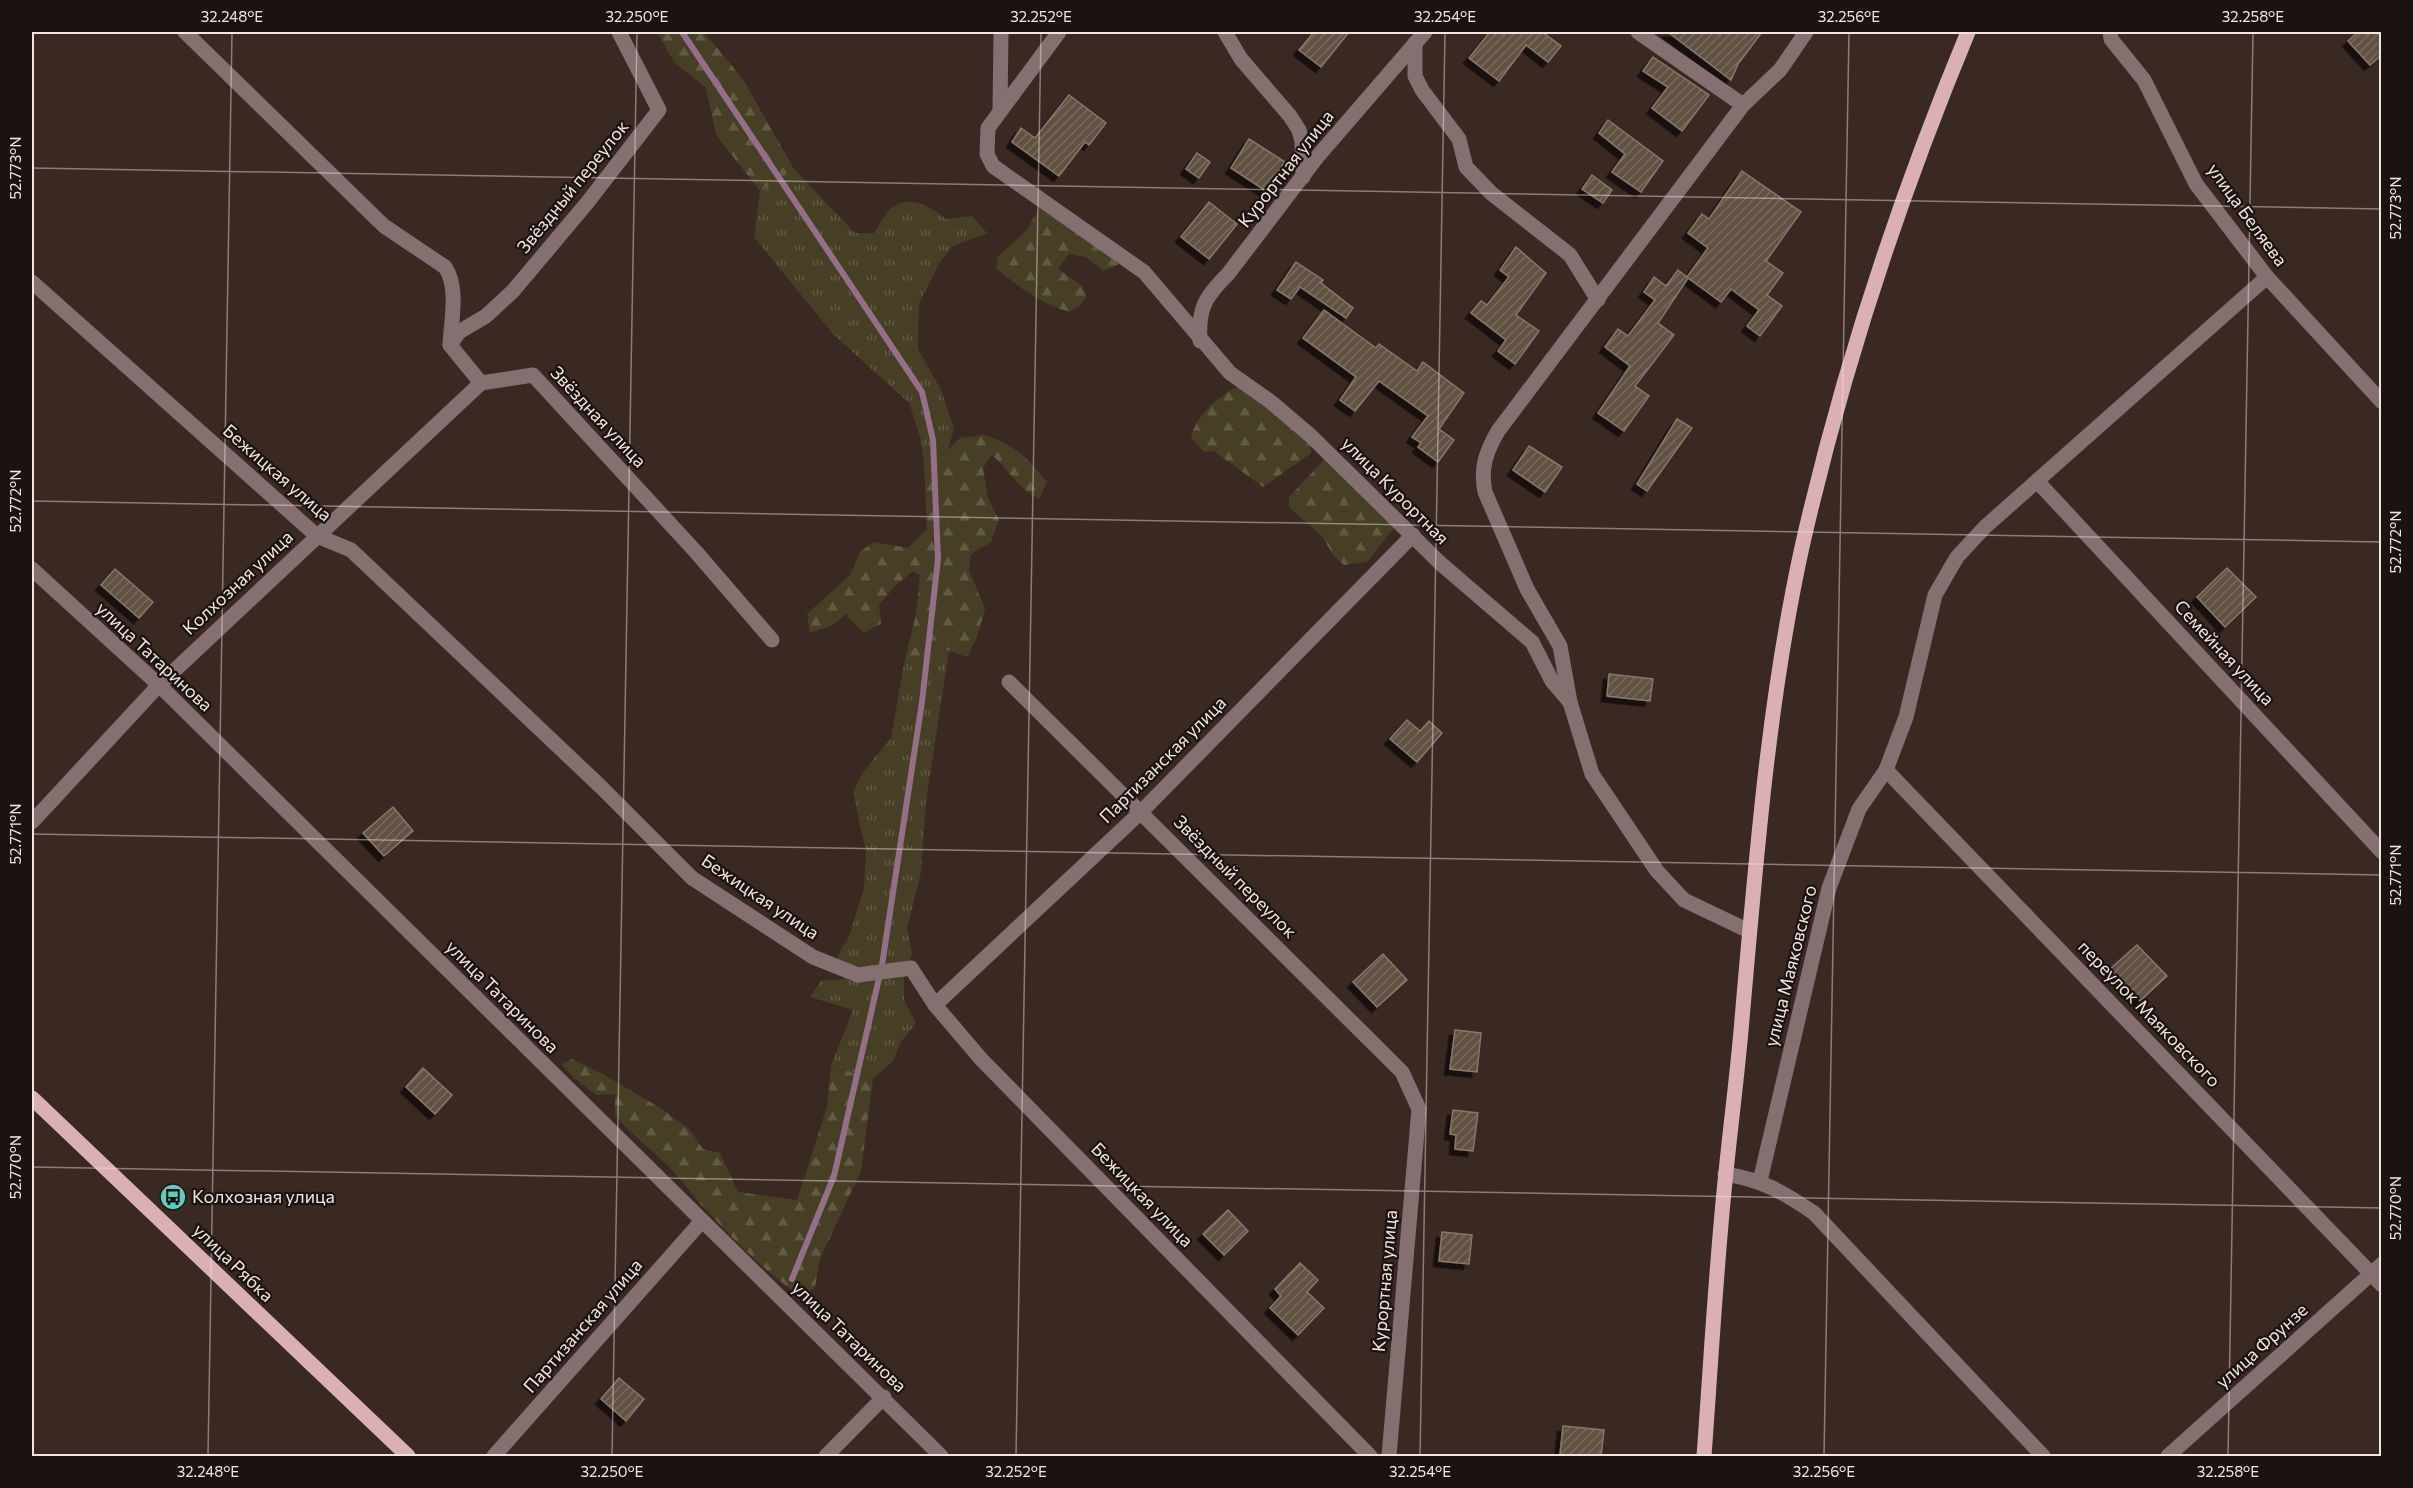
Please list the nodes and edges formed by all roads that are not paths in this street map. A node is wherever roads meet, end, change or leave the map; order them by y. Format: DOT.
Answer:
graph roads {
  1 [pos="185,32"];
  2 [pos="619,32"];
  3 [pos="1002,32"];
  4 [pos="1059,32"];
  5 [pos="1225,32"];
  6 [pos="1638,32"];
  7 [pos="1806,32"];
  8 [pos="1968,32"];
  9 [pos="2110,32"];
  10 [pos="1420,37"];
  11 [pos="1743,105"];
  12 [pos="1000,110"];
  13 [pos="1303,177"];
  14 [pos="2267,277"];
  15 [pos="32,282"];
  16 [pos="1598,300"];
  17 [pos="1200,341"];
  18 [pos="450,345"];
  19 [pos="481,383"];
  20 [pos="2382,402"];
  21 [pos="2037,481"];
  22 [pos="1413,535"];
  23 [pos="317,536"];
  24 [pos="32,569"];
  25 [pos="772,640"];
  26 [pos="1009,682"];
  27 [pos="159,686"];
  28 [pos="1570,702"];
  29 [pos="1886,770"];
  30 [pos="1142,811"];
  31 [pos="32,822"];
  32 [pos="2382,852"];
  33 [pos="1749,931"];
  34 [pos="935,1005"];
  35 [pos="32,1098"];
  36 [pos="1419,1109"];
  37 [pos="1725,1174"];
  38 [pos="1760,1181"];
  39 [pos="701,1222"];
  40 [pos="2378,1275"];
  41 [pos="884,1397"];
  42 [pos="408,1456"];
  43 [pos="494,1456"];
  44 [pos="826,1456"];
  45 [pos="941,1456"];
  46 [pos="1370,1456"];
  47 [pos="1389,1456"];
  48 [pos="1704,1456"];
  49 [pos="2043,1456"];
  50 [pos="2168,1456"];
  1 -- 18 [label="street"];
  2 -- 18 [label="street, Звёздный переулок"];
  3 -- 12 [label="street"];
  4 -- 12 [label="street"];
  5 -- 13 [label="street"];
  6 -- 11 [label="street"];
  7 -- 11 [label="street"];
  8 -- 33 [label="main road"];
  9 -- 14 [label="street, улица Беляева"];
  10 -- 13 [label="street, Курортная улица"];
  10 -- 16 [label="street"];
  11 -- 16 [label="street"];
  12 -- 17 [label="street, улица Курортная"];
  13 -- 17 [label="street, Курортная улица"];
  14 -- 20 [label="street, улица Беляева"];
  14 -- 21 [label="street, улица Маяковского"];
  15 -- 23 [label="street, Бежицкая улица"];
  16 -- 28 [label="street"];
  17 -- 22 [label="street, улица Курортная"];
  18 -- 19 [label="street"];
  19 -- 23 [label="street, Колхозная улица"];
  19 -- 25 [label="street, Звёздная улица"];
  21 -- 29 [label="street, улица Маяковского"];
  21 -- 32 [label="street, Семейная улица"];
  22 -- 28 [label="street, улица Курортная"];
  22 -- 30 [label="street, Партизанская улица"];
  23 -- 27 [label="street, Колхозная улица"];
  23 -- 34 [label="street, Бежицкая улица"];
  24 -- 27 [label="street, улица Татаринова"];
  26 -- 30 [label="street, Звёздный переулок"];
  27 -- 31 [label="street, Колхозная улица"];
  27 -- 39 [label="street, улица Татаринова"];
  28 -- 33 [label="street, улица Курортная"];
  29 -- 38 [label="street, улица Маяковского"];
  29 -- 40 [label="street, переулок Маяковского"];
  30 -- 34 [label="street, Партизанская улица"];
  30 -- 36 [label="street, Звёздный переулок"];
  33 -- 37 [label="main road"];
  34 -- 46 [label="street, Бежицкая улица"];
  35 -- 42 [label="main road, улица Рябка"];
  36 -- 47 [label="street, Курортная улица"];
  37 -- 38 [label="street"];
  37 -- 48 [label="main road"];
  38 -- 49 [label="street"];
  39 -- 41 [label="street, улица Татаринова"];
  39 -- 43 [label="street, Партизанская улица"];
  40 -- 50 [label="street, улица Фрунзе"];
  41 -- 44 [label="street"];
  41 -- 45 [label="street, улица Татаринова"];
}
